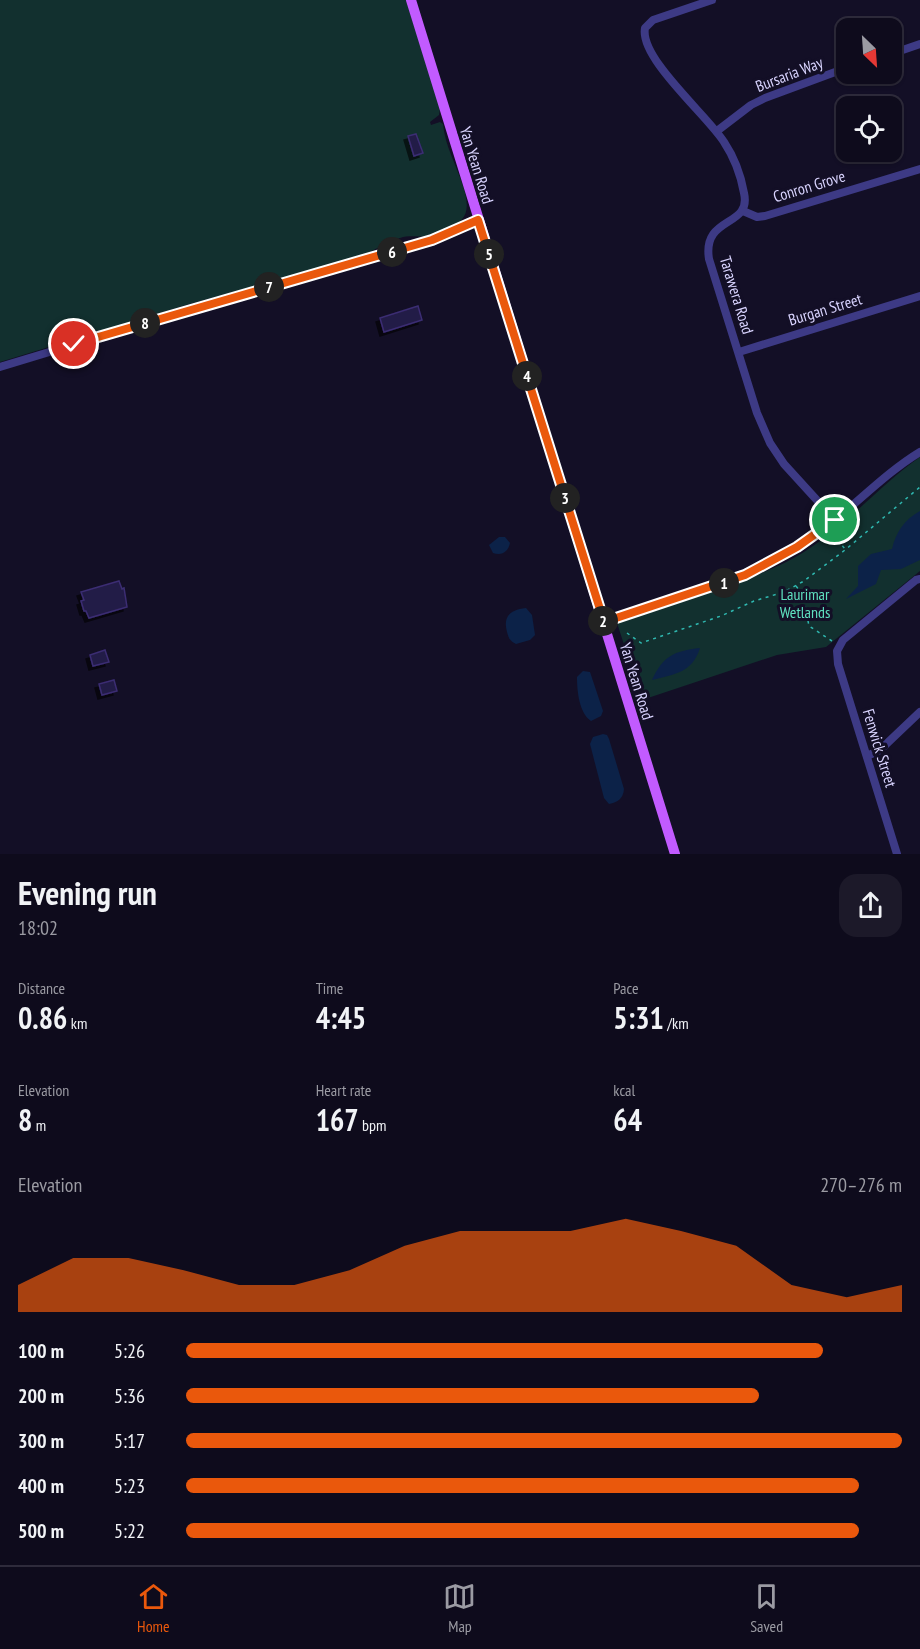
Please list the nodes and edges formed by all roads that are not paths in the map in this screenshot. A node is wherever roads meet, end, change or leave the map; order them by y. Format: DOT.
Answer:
graph roads {
  1 [pos="411,0"];
  2 [pos="712,0"];
  3 [pos="920,44"];
  4 [pos="902,50"];
  5 [pos="836,72"];
  6 [pos="717,131"];
  7 [pos="920,169"];
  8 [pos="742,211"];
  9 [pos="478,220"];
  10 [pos="920,296"];
  11 [pos="739,352"];
  12 [pos="0,367"];
  13 [pos="920,452"];
  14 [pos="835,520"];
  15 [pos="920,579"];
  16 [pos="604,622"];
  17 [pos="920,712"];
  18 [pos="867,756"];
  19 [pos="675,854"];
  20 [pos="897,854"];
  1 -- 9 [label="main road, Yan Yean Road"];
  2 -- 6 [label="street"];
  3 -- 4 [label="street"];
  5 -- 6 [label="street, Bursaria Way"];
  6 -- 8 [label="street"];
  7 -- 8 [label="street, Conron Grove"];
  8 -- 11 [label="street, Tarawera Road"];
  9 -- 12 [label="street"];
  9 -- 16 [label="main road, Yan Yean Road"];
  10 -- 11 [label="street, Burgan Street"];
  11 -- 14 [label="street, Tarawera Road"];
  13 -- 14 [label="street"];
  14 -- 16 [label="street"];
  15 -- 18 [label="street, Fenwick Street"];
  16 -- 19 [label="main road, Yan Yean Road"];
  17 -- 18 [label="street"];
  18 -- 20 [label="street, Fenwick Street"];
}
